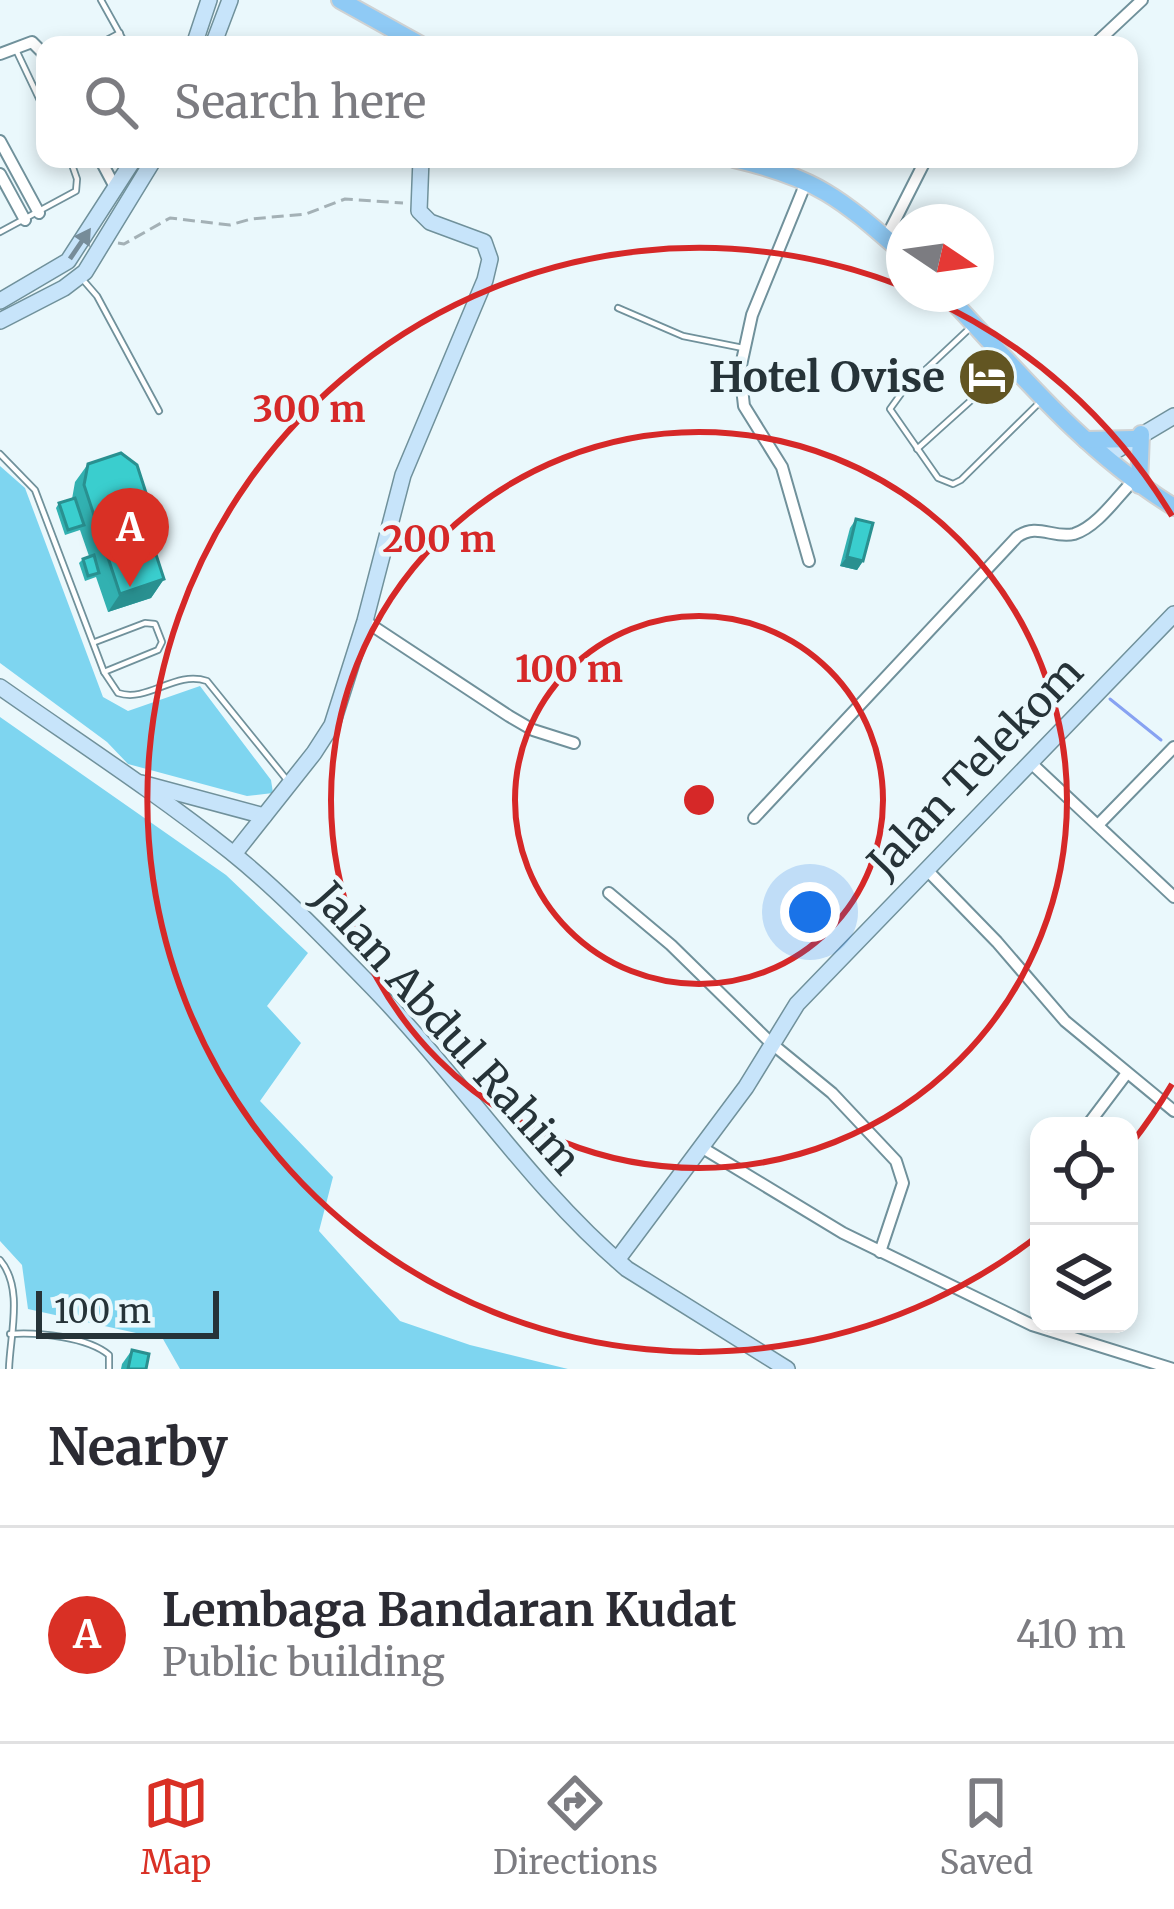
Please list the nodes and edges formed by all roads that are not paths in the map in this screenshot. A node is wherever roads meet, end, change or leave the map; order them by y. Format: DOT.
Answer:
graph roads {
  1 [pos="101,0"];
  2 [pos="209,0"];
  3 [pos="230,0"];
  4 [pos="340,0"];
  5 [pos="1142,0"];
  6 [pos="119,33"];
  7 [pos="114,36"];
  8 [pos="121,36"];
  9 [pos="197,36"];
  10 [pos="216,36"];
  11 [pos="405,36"];
  12 [pos="1104,36"];
  13 [pos="36,46"];
  14 [pos="14,47"];
  15 [pos="0,54"];
  16 [pos="36,92"];
  17 [pos="0,141"];
  18 [pos="73,168"];
  19 [pos="105,168"];
  20 [pos="128,168"];
  21 [pos="149,168"];
  22 [pos="420,168"];
  23 [pos="765,168"];
  24 [pos="921,168"];
  25 [pos="0,174"];
  26 [pos="807,180"];
  27 [pos="116,188"];
  28 [pos="903,204"];
  29 [pos="39,213"];
  30 [pos="25,220"];
  31 [pos="0,232"];
  32 [pos="886,238"];
  33 [pos="81,277"];
  34 [pos="0,302"];
  35 [pos="618,308"];
  36 [pos="963,312"];
  37 [pos="0,321"];
  38 [pos="974,324"];
  39 [pos="742,348"];
  40 [pos="1009,366"];
  41 [pos="1041,400"];
  42 [pos="158,410"];
  43 [pos="1174,416"];
  44 [pos="1137,437"];
  45 [pos="1085,440"];
  46 [pos="917,449"];
  47 [pos="0,454"];
  48 [pos="1106,457"];
  49 [pos="1136,483"];
  50 [pos="1174,507"];
  51 [pos="809,561"];
  52 [pos="1174,614"];
  53 [pos="364,621"];
  54 [pos="93,642"];
  55 [pos="104,672"];
  56 [pos="0,686"];
  57 [pos="574,743"];
  58 [pos="1174,747"];
  59 [pos="1030,762"];
  60 [pos="132,781"];
  61 [pos="290,784"];
  62 [pos="264,816"];
  63 [pos="754,818"];
  64 [pos="1098,825"];
  65 [pos="234,854"];
  66 [pos="926,869"];
  67 [pos="609,892"];
  68 [pos="1174,897"];
  69 [pos="771,1043"];
  70 [pos="1127,1073"];
  71 [pos="1174,1111"];
  72 [pos="1094,1117"];
  73 [pos="701,1147"];
  74 [pos="880,1252"];
  75 [pos="0,1260"];
  76 [pos="617,1260"];
  77 [pos="10,1334"];
  78 [pos="8,1369"];
  79 [pos="109,1369"];
  80 [pos="787,1369"];
  81 [pos="1173,1369"];
  1 -- 6 [label="lane"];
  2 -- 9 [label="street"];
  3 -- 10 [label="street"];
  4 -- 11 [label="main road"];
  5 -- 12 [label="street"];
  6 -- 7 [label="lane"];
  6 -- 8 [label="lane"];
  13 -- 14 [label="street"];
  14 -- 15 [label="street"];
  14 -- 16 [label="lane"];
  17 -- 29 [label="street"];
  18 -- 29 [label="lane"];
  19 -- 27 [label="street"];
  20 -- 27 [label="street"];
  21 -- 33 [label="street"];
  22 -- 53 [label="street"];
  23 -- 26 [label="main road"];
  24 -- 28 [label="street"];
  25 -- 30 [label="street"];
  26 -- 32 [label="main road"];
  26 -- 39 [label="street"];
  34 -- 27 [label="street, one-way"];
  29 -- 30 [label="lane"];
  30 -- 31 [label="lane"];
  33 -- 37 [label="street"];
  33 -- 42 [label="lane"];
  35 -- 39 [label="lane"];
  36 -- 38 [label="main road"];
  38 -- 40 [label="main road"];
  38 -- 46 [label="lane"];
  39 -- 51 [label="street"];
  40 -- 41 [label="main road"];
  40 -- 46 [label="lane"];
  41 -- 45 [label="main road"];
  41 -- 46 [label="lane"];
  43 -- 44 [label="street"];
  44 -- 45 [label="main road"];
  44 -- 48 [label="street"];
  44 -- 49 [label="main road"];
  45 -- 48 [label="main road"];
  47 -- 54 [label="lane"];
  48 -- 49 [label="main road"];
  49 -- 50 [label="main road"];
  49 -- 63 [label="street"];
  52 -- 59 [label="street, Jalan Telekom"];
  53 -- 57 [label="street"];
  53 -- 61 [label="street"];
  54 -- 55 [label="lane"];
  54 -- 55 [label="lane"];
  55 -- 61 [label="lane"];
  56 -- 60 [label="street, Jalan Abdul Rahim"];
  58 -- 64 [label="street"];
  59 -- 64 [label="street"];
  59 -- 66 [label="street, Jalan Telekom"];
  60 -- 62 [label="street"];
  60 -- 65 [label="street, Jalan Abdul Rahim"];
  61 -- 62 [label="street"];
  62 -- 65 [label="street"];
  64 -- 68 [label="street"];
  65 -- 76 [label="street, Jalan Abdul Rahim"];
  66 -- 69 [label="street, Jalan Telekom"];
  66 -- 70 [label="street"];
  67 -- 69 [label="street"];
  69 -- 73 [label="street, Jalan Telekom"];
  69 -- 74 [label="street"];
  70 -- 71 [label="street"];
  70 -- 72 [label="street"];
  73 -- 74 [label="street"];
  73 -- 76 [label="street, Jalan Telekom"];
  74 -- 81 [label="street"];
  75 -- 77 [label="lane"];
  76 -- 80 [label="street, Jalan Abdul Rahim"];
  77 -- 78 [label="lane"];
  77 -- 79 [label="lane"];
}
